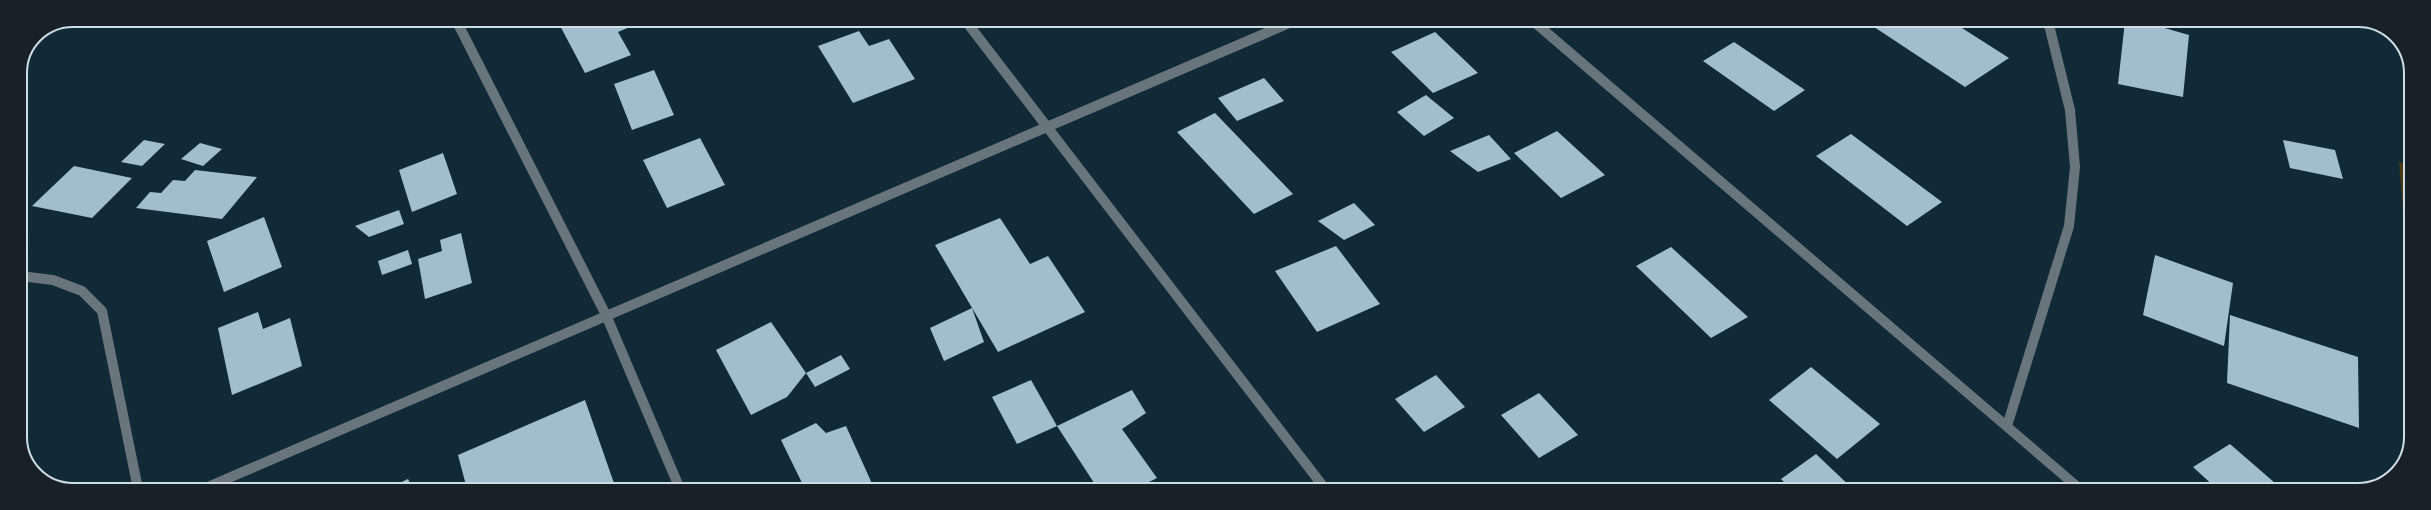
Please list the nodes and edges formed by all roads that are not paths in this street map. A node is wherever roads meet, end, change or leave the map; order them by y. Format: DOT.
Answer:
graph roads {
  1 [pos="460,27"];
  2 [pos="970,27"];
  3 [pos="1278,27"];
  4 [pos="1540,27"];
  5 [pos="2049,27"];
  6 [pos="1046,128"];
  7 [pos="27,277"];
  8 [pos="606,315"];
  9 [pos="2007,426"];
  10 [pos="137,483"];
  11 [pos="217,483"];
  12 [pos="677,483"];
  13 [pos="1321,483"];
  14 [pos="2073,483"];
  1 -- 8 [label="street"];
  2 -- 6 [label="street"];
  3 -- 6 [label="street"];
  4 -- 9 [label="street"];
  5 -- 9 [label="street"];
  6 -- 8 [label="street"];
  6 -- 13 [label="street"];
  7 -- 10 [label="street"];
  8 -- 11 [label="street"];
  8 -- 12 [label="street"];
  9 -- 14 [label="street"];
}
